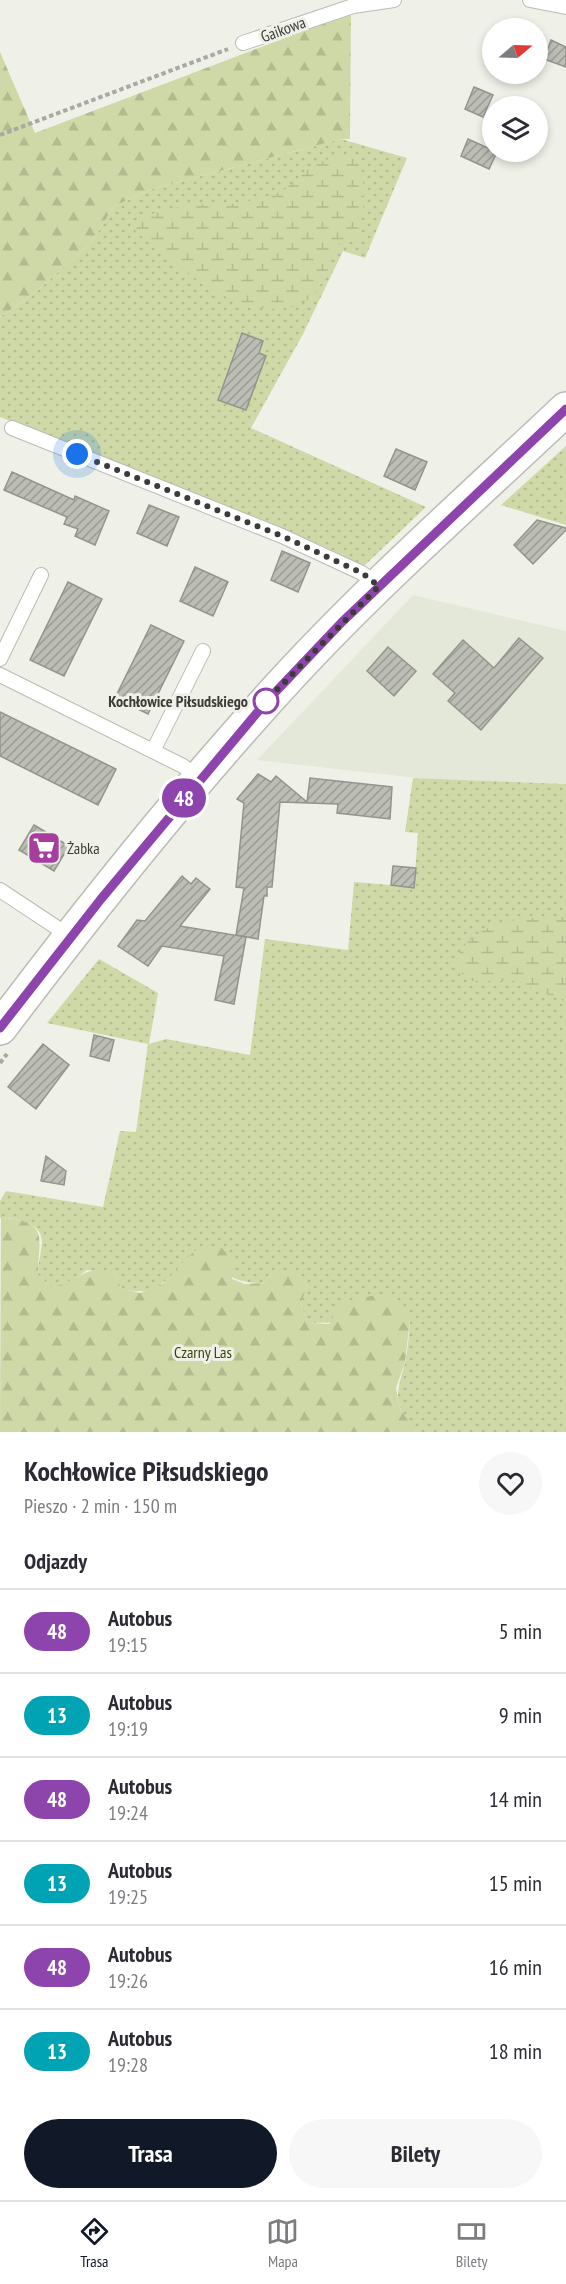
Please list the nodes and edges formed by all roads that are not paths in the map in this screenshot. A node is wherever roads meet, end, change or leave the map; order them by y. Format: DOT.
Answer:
graph roads {
  1 [pos="394,0"];
  2 [pos="530,0"];
  3 [pos="566,7"];
  4 [pos="243,43"];
  5 [pos="566,409"];
  6 [pos="12,429"];
  7 [pos="41,575"];
  8 [pos="379,586"];
  9 [pos="203,651"];
  10 [pos="0,659"];
  11 [pos="0,675"];
  12 [pos="153,751"];
  13 [pos="200,779"];
  14 [pos="0,890"];
  15 [pos="71,937"];
  16 [pos="0,1028"];
  1 -- 4 [label="lane, Gaikowa"];
  2 -- 3 [label="lane"];
  5 -- 8 [label="street"];
  6 -- 8 [label="lane"];
  7 -- 10 [label="lane"];
  8 -- 13 [label="street"];
  9 -- 12 [label="lane"];
  11 -- 12 [label="lane"];
  12 -- 13 [label="lane"];
  13 -- 15 [label="street"];
  14 -- 15 [label="lane"];
  15 -- 16 [label="street"];
}
